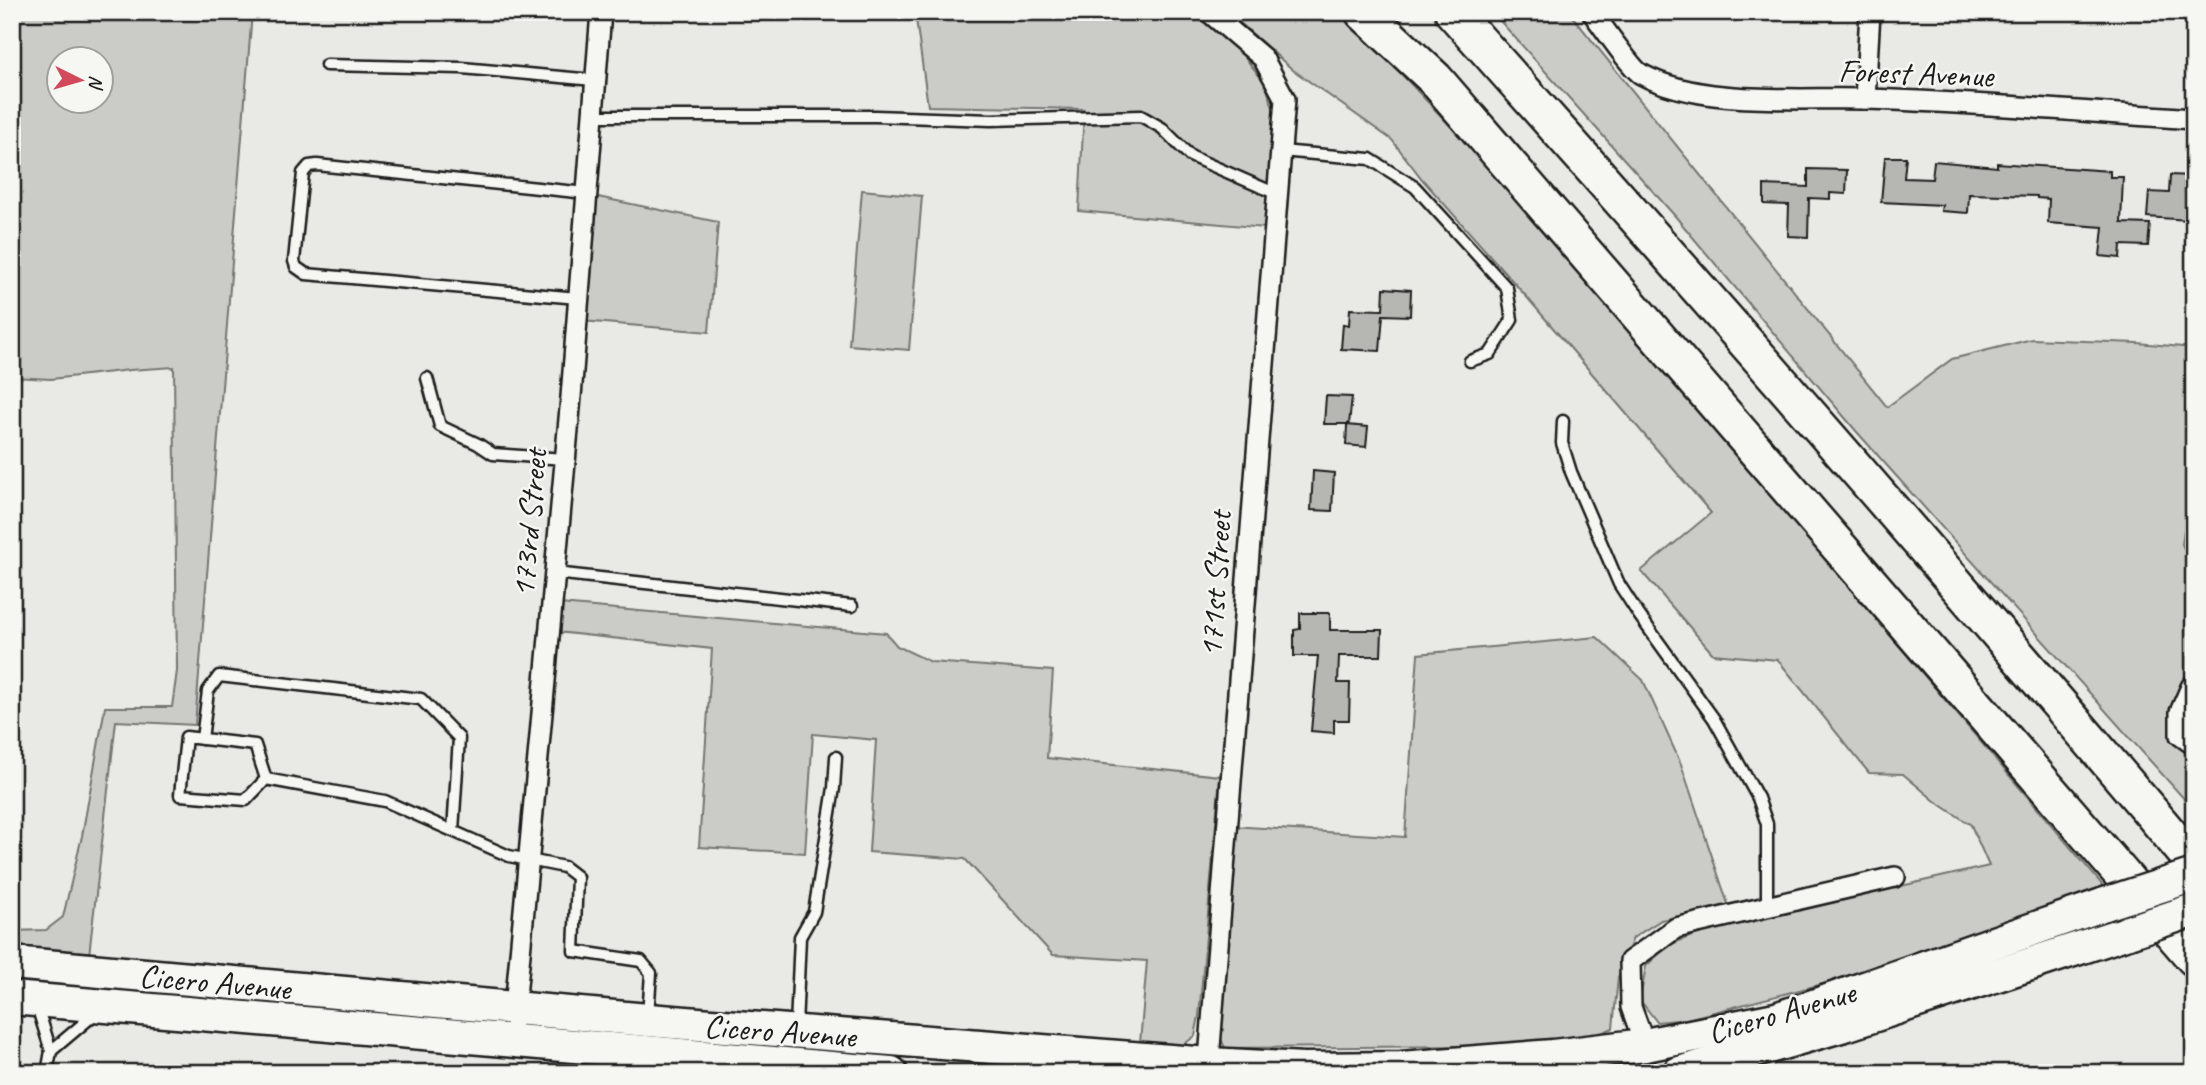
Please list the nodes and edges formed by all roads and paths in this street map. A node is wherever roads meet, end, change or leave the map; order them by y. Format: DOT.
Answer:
graph roads {
  1 [pos="601,12"];
  2 [pos="1209,12"];
  3 [pos="1363,12"];
  4 [pos="1453,12"];
  5 [pos="1592,12"];
  6 [pos="1870,12"];
  7 [pos="327,65"];
  8 [pos="594,80"];
  9 [pos="1864,99"];
  10 [pos="592,116"];
  11 [pos="2194,119"];
  12 [pos="1281,151"];
  13 [pos="586,193"];
  14 [pos="1277,194"];
  15 [pos="578,298"];
  16 [pos="1470,361"];
  17 [pos="426,378"];
  18 [pos="1563,421"];
  19 [pos="565,459"];
  20 [pos="555,573"];
  21 [pos="852,606"];
  22 [pos="2194,687"];
  23 [pos="202,739"];
  24 [pos="2194,745"];
  25 [pos="836,757"];
  26 [pos="266,779"];
  27 [pos="453,831"];
  28 [pos="527,858"];
  29 [pos="2194,863"];
  30 [pos="2194,875"];
  31 [pos="1895,877"];
  32 [pos="1767,907"];
  33 [pos="2194,910"];
  34 [pos="2194,958"];
  35 [pos="12,963"];
  36 [pos="151,975"];
  37 [pos="23,999"];
  38 [pos="104,1006"];
  39 [pos="514,1007"];
  40 [pos="148,1009"];
  41 [pos="648,1020"];
  42 [pos="796,1031"];
  43 [pos="512,1040"];
  44 [pos="1645,1045"];
  45 [pos="51,1051"];
  46 [pos="1209,1068"];
  47 [pos="47,1073"];
  48 [pos="891,1073"];
  49 [pos="1679,1073"];
  1 -- 8 [label="street, 173rd Street"];
  2 -- 12 [label="street, 171st Street"];
  3 -- 34 [label="highway"];
  4 -- 29 [label="highway"];
  5 -- 9 [label="street, Forest Avenue"];
  6 -- 9 [label="street"];
  7 -- 8 [label="lane"];
  8 -- 10 [label="street, 173rd Street"];
  9 -- 11 [label="street, Forest Avenue"];
  10 -- 13 [label="street, 173rd Street"];
  10 -- 14 [label="lane"];
  12 -- 14 [label="street, 171st Street"];
  12 -- 16 [label="lane"];
  13 -- 15 [label="street, 173rd Street"];
  13 -- 15 [label="lane"];
  14 -- 46 [label="street, 171st Street"];
  15 -- 19 [label="street, 173rd Street"];
  17 -- 19 [label="lane"];
  18 -- 32 [label="lane"];
  19 -- 20 [label="street, 173rd Street"];
  20 -- 21 [label="lane"];
  20 -- 28 [label="street, 173rd Street"];
  22 -- 24 [label="street"];
  23 -- 26 [label="lane"];
  23 -- 26 [label="lane"];
  23 -- 27 [label="lane"];
  25 -- 42 [label="lane"];
  26 -- 27 [label="lane"];
  27 -- 28 [label="lane"];
  28 -- 39 [label="street, 173rd Street"];
  28 -- 41 [label="lane"];
  30 -- 44 [label="main road, Cicero Avenue, bridge"];
  31 -- 32 [label="street"];
  32 -- 44 [label="street"];
  33 -- 49 [label="main road, Cicero Avenue, bridge"];
  35 -- 36 [label="main road, Cicero Avenue"];
  36 -- 39 [label="main road, Cicero Avenue"];
  36 -- 40 [label="main road"];
  37 -- 38 [label="main road, Cicero Avenue"];
  37 -- 45 [label="lane"];
  38 -- 40 [label="main road, Cicero Avenue"];
  38 -- 45 [label="lane"];
  39 -- 41 [label="main road, Cicero Avenue"];
  39 -- 43 [label="street, 173rd Street"];
  40 -- 43 [label="main road, Cicero Avenue"];
  41 -- 42 [label="main road, Cicero Avenue"];
  42 -- 46 [label="main road, Cicero Avenue"];
  43 -- 48 [label="main road, Cicero Avenue"];
  44 -- 46 [label="main road, Cicero Avenue"];
  45 -- 47 [label="lane"];
}
